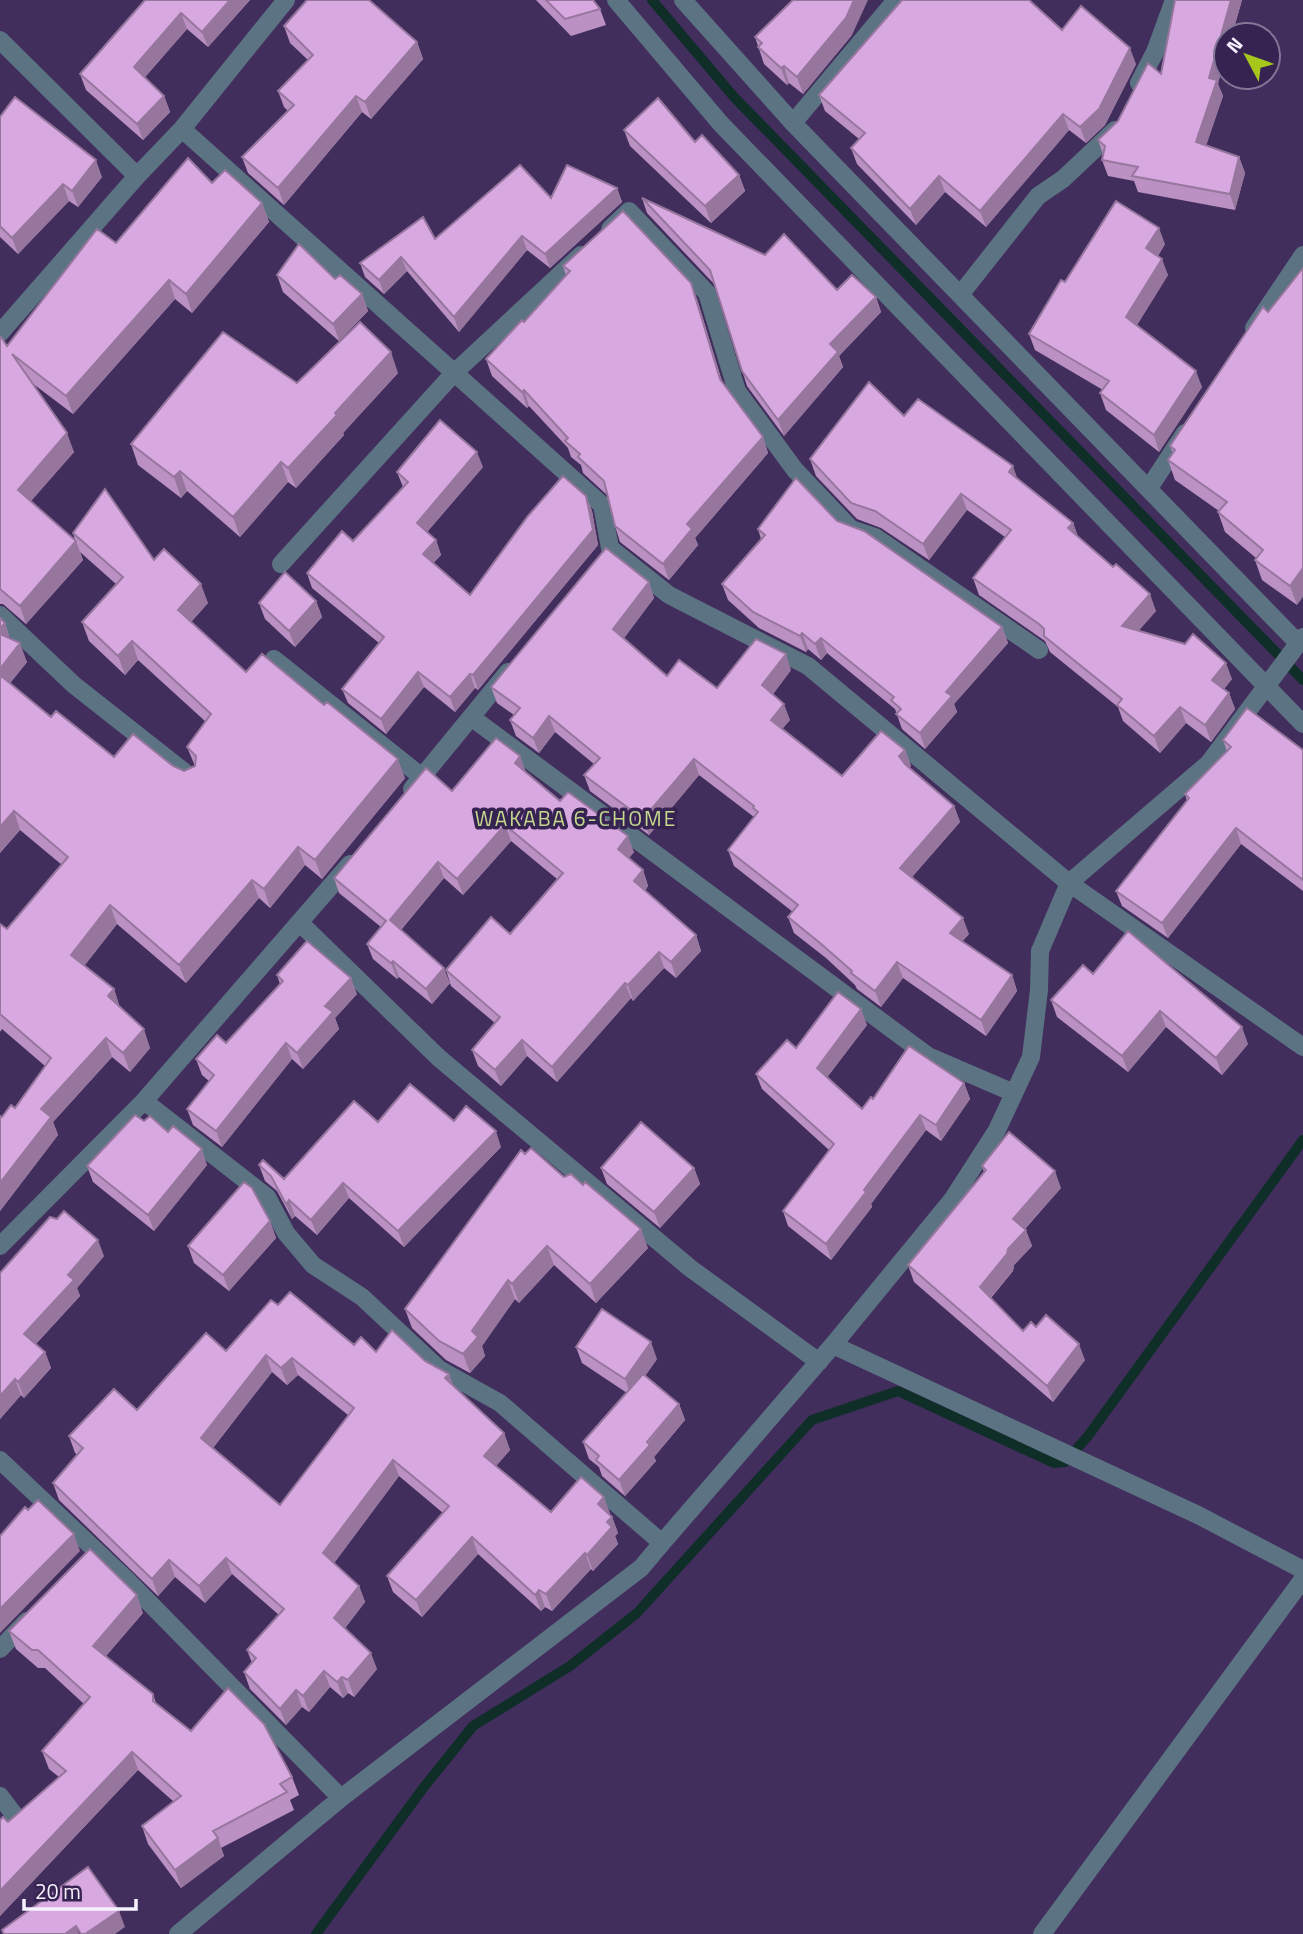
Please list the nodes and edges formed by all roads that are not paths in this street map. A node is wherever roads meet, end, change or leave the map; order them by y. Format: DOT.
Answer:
graph roads {
  1 [pos="286,0"];
  2 [pos="616,0"];
  3 [pos="683,0"];
  4 [pos="896,0"];
  5 [pos="1174,0"];
  6 [pos="0,40"];
  7 [pos="793,123"];
  8 [pos="182,129"];
  9 [pos="137,176"];
  10 [pos="1303,255"];
  11 [pos="960,295"];
  12 [pos="0,333"];
  13 [pos="1248,338"];
  14 [pos="454,373"];
  15 [pos="1194,419"];
  16 [pos="1149,488"];
  17 [pos="281,564"];
  18 [pos="0,615"];
  19 [pos="1301,640"];
  20 [pos="1039,650"];
  21 [pos="523,654"];
  22 [pos="274,659"];
  23 [pos="1267,687"];
  24 [pos="471,717"];
  25 [pos="1303,724"];
  26 [pos="422,777"];
  27 [pos="192,778"];
  28 [pos="404,798"];
  29 [pos="361,851"];
  30 [pos="1069,883"];
  31 [pos="300,923"];
  32 [pos="1303,1047"];
  33 [pos="1014,1093"];
  34 [pos="144,1101"];
  35 [pos="0,1246"];
  36 [pos="833,1345"];
  37 [pos="818,1362"];
  38 [pos="0,1460"];
  39 [pos="662,1543"];
  40 [pos="1303,1570"];
  41 [pos="1303,1579"];
  42 [pos="38,1610"];
  43 [pos="0,1649"];
  44 [pos="0,1796"];
  45 [pos="341,1798"];
  46 [pos="16,1817"];
  47 [pos="178,1934"];
  48 [pos="1042,1934"];
  1 -- 8 [label="street"];
  2 -- 23 [label="street"];
  3 -- 7 [label="street"];
  4 -- 7 [label="street"];
  5 -- 11 [label="street"];
  6 -- 9 [label="street"];
  7 -- 11 [label="street"];
  8 -- 9 [label="street"];
  8 -- 14 [label="street"];
  9 -- 12 [label="street"];
  10 -- 13 [label="street"];
  11 -- 16 [label="street"];
  14 -- 17 [label="street"];
  14 -- 20 [label="street"];
  14 -- 30 [label="street"];
  15 -- 16 [label="street"];
  16 -- 19 [label="street"];
  18 -- 27 [label="street"];
  19 -- 23 [label="street"];
  21 -- 24 [label="street"];
  22 -- 26 [label="street"];
  23 -- 25 [label="street"];
  23 -- 30 [label="street"];
  24 -- 26 [label="street"];
  24 -- 33 [label="street"];
  26 -- 28 [label="street"];
  29 -- 31 [label="street"];
  30 -- 32 [label="street"];
  30 -- 33 [label="street"];
  31 -- 34 [label="street"];
  31 -- 37 [label="street"];
  33 -- 36 [label="street"];
  34 -- 35 [label="street"];
  34 -- 39 [label="street"];
  36 -- 37 [label="street"];
  36 -- 40 [label="street"];
  37 -- 39 [label="street"];
  38 -- 45 [label="street"];
  39 -- 45 [label="street"];
  41 -- 48 [label="street"];
  42 -- 43 [label="street"];
  44 -- 46 [label="street"];
  45 -- 47 [label="street"];
}
